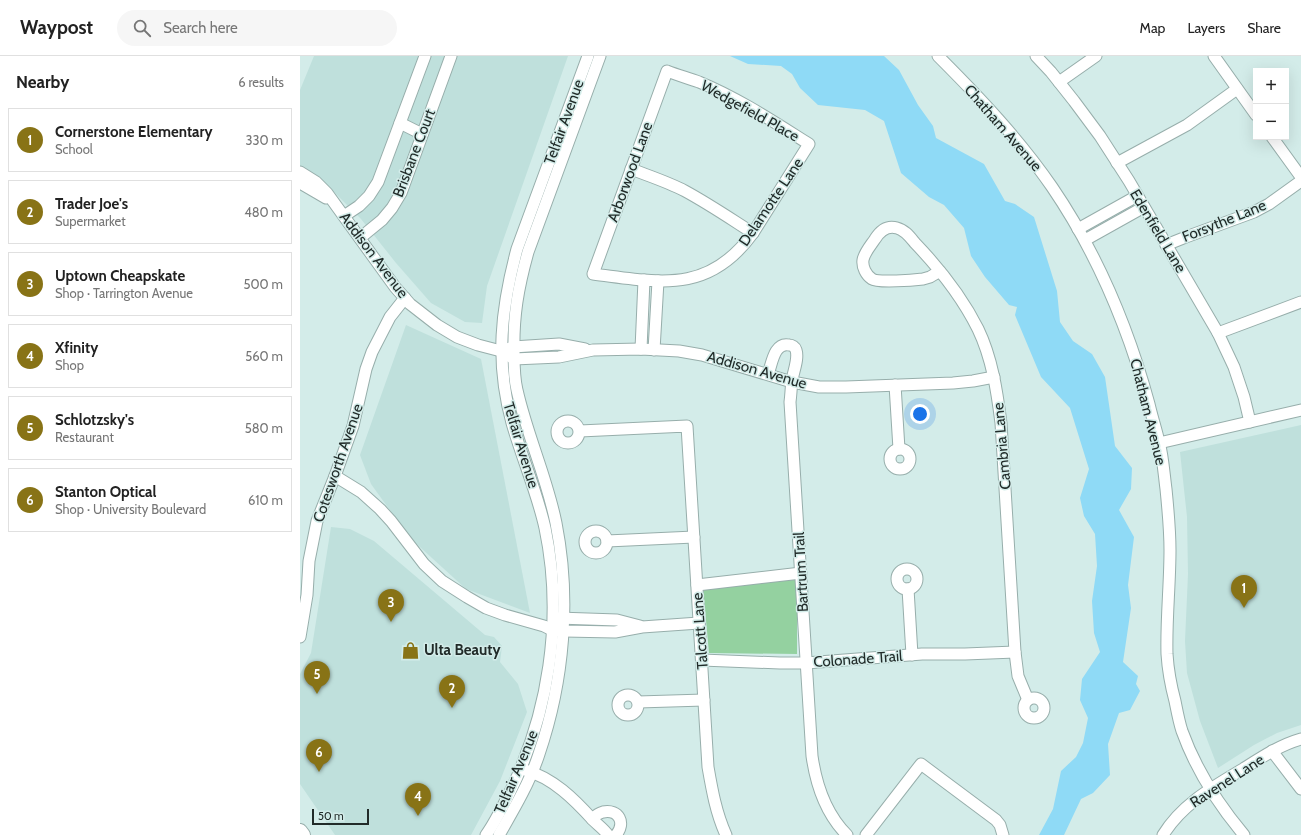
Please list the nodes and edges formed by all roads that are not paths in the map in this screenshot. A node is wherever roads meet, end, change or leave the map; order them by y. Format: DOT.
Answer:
graph roads {
  1 [pos="425,56"];
  2 [pos="451,56"];
  3 [pos="588,56"];
  4 [pos="600,56"];
  5 [pos="938,56"];
  6 [pos="1036,56"];
  7 [pos="1096,56"];
  8 [pos="1214,56"];
  9 [pos="667,71"];
  10 [pos="1059,82"];
  11 [pos="1238,89"];
  12 [pos="1253,111"];
  13 [pos="400,124"];
  14 [pos="422,134"];
  15 [pos="1274,140"];
  16 [pos="809,144"];
  17 [pos="1117,163"];
  18 [pos="631,169"];
  19 [pos="300,172"];
  20 [pos="1301,177"];
  21 [pos="1301,181"];
  22 [pos="300,183"];
  23 [pos="1137,196"];
  24 [pos="332,201"];
  25 [pos="1144,207"];
  26 [pos="344,216"];
  27 [pos="1078,228"];
  28 [pos="753,233"];
  29 [pos="360,238"];
  30 [pos="1085,240"];
  31 [pos="1166,245"];
  32 [pos="940,271"];
  33 [pos="592,274"];
  34 [pos="644,280"];
  35 [pos="658,281"];
  36 [pos="405,298"];
  37 [pos="1301,302"];
  38 [pos="1218,333"];
  39 [pos="513,347"];
  40 [pos="641,349"];
  41 [pos="593,350"];
  42 [pos="654,350"];
  43 [pos="501,351"];
  44 [pos="514,359"];
  45 [pos="768,374"];
  46 [pos="994,377"];
  47 [pos="792,382"];
  48 [pos="894,386"];
  49 [pos="1301,410"];
  50 [pos="1250,422"];
  51 [pos="580,431"];
  52 [pos="1159,443"];
  53 [pos="899,449"];
  54 [pos="335,476"];
  55 [pos="694,537"];
  56 [pos="607,541"];
  57 [pos="801,573"];
  58 [pos="697,585"];
  59 [pos="908,589"];
  60 [pos="552,618"];
  61 [pos="564,618"];
  62 [pos="699,623"];
  63 [pos="642,627"];
  64 [pos="552,630"];
  65 [pos="564,631"];
  66 [pos="300,637"];
  67 [pos="1015,652"];
  68 [pos="912,655"];
  69 [pos="702,660"];
  70 [pos="806,663"];
  71 [pos="704,700"];
  72 [pos="1028,700"];
  73 [pos="638,702"];
  74 [pos="1301,739"];
  75 [pos="1272,751"];
  76 [pos="521,769"];
  77 [pos="532,772"];
  78 [pos="1210,789"];
  79 [pos="1301,789"];
  80 [pos="592,819"];
  81 [pos="300,831"];
  82 [pos="601,833"];
  83 [pos="1003,833"];
  84 [pos="303,835"];
  85 [pos="486,835"];
  86 [pos="499,835"];
  87 [pos="616,835"];
  88 [pos="726,835"];
  89 [pos="847,835"];
  90 [pos="866,835"];
  91 [pos="1163,835"];
  92 [pos="1244,835"];
  1 -- 13 [label="street, Brisbane Court"];
  2 -- 14 [label="street, Brisbane Court"];
  3 -- 43 [label="street, Telfair Avenue"];
  4 -- 39 [label="street, Telfair Avenue"];
  5 -- 27 [label="street, Chatham Avenue"];
  6 -- 10 [label="street, Edenfield Lane"];
  7 -- 10 [label="street"];
  8 -- 11 [label="street"];
  9 -- 16 [label="street, Wedgefield Place"];
  9 -- 18 [label="street, Arborwood Lane"];
  10 -- 17 [label="street, Edenfield Lane"];
  11 -- 12 [label="street"];
  11 -- 17 [label="street"];
  13 -- 14 [label="street"];
  13 -- 26 [label="street, Brisbane Court"];
  14 -- 29 [label="street, Brisbane Court"];
  15 -- 20 [label="street"];
  16 -- 28 [label="street, Delamotte Lane"];
  17 -- 23 [label="street, Edenfield Lane"];
  18 -- 28 [label="street"];
  18 -- 33 [label="street, Arborwood Lane"];
  19 -- 24 [label="street, Addison Avenue"];
  21 -- 31 [label="street, Forsythe Lane"];
  22 -- 24 [label="street, Addison Avenue"];
  23 -- 25 [label="street, Edenfield Lane"];
  23 -- 27 [label="street"];
  24 -- 26 [label="street, Addison Avenue"];
  25 -- 30 [label="street"];
  25 -- 31 [label="street, Edenfield Lane"];
  26 -- 29 [label="street, Addison Avenue"];
  27 -- 30 [label="street, Chatham Avenue"];
  28 -- 35 [label="street, Delamotte Lane"];
  29 -- 36 [label="street, Addison Avenue"];
  30 -- 52 [label="street, Chatham Avenue"];
  31 -- 38 [label="street, Edenfield Lane"];
  32 -- 32 [label="street, Cambria Lane"];
  32 -- 46 [label="street, Cambria Lane"];
  33 -- 34 [label="street, Delamotte Lane"];
  34 -- 35 [label="street, Delamotte Lane"];
  34 -- 40 [label="street"];
  35 -- 42 [label="street"];
  36 -- 43 [label="street, Addison Avenue"];
  36 -- 54 [label="street, Cotesworth Avenue"];
  37 -- 38 [label="street"];
  38 -- 50 [label="street, Edenfield Lane"];
  39 -- 41 [label="street, Addison Avenue"];
  39 -- 43 [label="street, Addison Avenue"];
  39 -- 44 [label="street, Telfair Avenue"];
  40 -- 41 [label="street, Addison Avenue"];
  40 -- 42 [label="street, Addison Avenue"];
  41 -- 44 [label="street, Addison Avenue"];
  42 -- 45 [label="street, Addison Avenue"];
  43 -- 44 [label="street, Addison Avenue"];
  43 -- 60 [label="street, Telfair Avenue"];
  44 -- 61 [label="street, Telfair Avenue"];
  45 -- 47 [label="street, Addison Avenue"];
  45 -- 47 [label="street, Bartrum Trail"];
  46 -- 48 [label="street, Addison Avenue"];
  46 -- 67 [label="street, Cambria Lane"];
  47 -- 48 [label="street, Addison Avenue"];
  47 -- 57 [label="street, Bartrum Trail"];
  48 -- 53 [label="street"];
  49 -- 50 [label="street"];
  50 -- 52 [label="street"];
  51 -- 55 [label="street, Talcott Lane"];
  52 -- 78 [label="street, Chatham Avenue"];
  54 -- 64 [label="street"];
  54 -- 66 [label="street, Cotesworth Avenue"];
  55 -- 56 [label="street"];
  55 -- 58 [label="street, Talcott Lane"];
  57 -- 58 [label="street"];
  57 -- 70 [label="street, Bartrum Trail"];
  58 -- 62 [label="street, Talcott Lane"];
  59 -- 68 [label="street"];
  60 -- 61 [label="street"];
  60 -- 64 [label="street, Telfair Avenue"];
  61 -- 63 [label="street"];
  61 -- 65 [label="street, Telfair Avenue"];
  62 -- 63 [label="street"];
  62 -- 69 [label="street, Talcott Lane"];
  63 -- 65 [label="street"];
  64 -- 65 [label="street"];
  64 -- 76 [label="street, Telfair Avenue"];
  65 -- 77 [label="street, Telfair Avenue"];
  67 -- 68 [label="street, Colonade Trail"];
  67 -- 72 [label="street, Cambria Lane"];
  68 -- 70 [label="street, Colonade Trail"];
  69 -- 70 [label="street, Colonade Trail"];
  69 -- 71 [label="street, Talcott Lane"];
  70 -- 89 [label="street, Bartrum Trail"];
  71 -- 73 [label="street"];
  71 -- 88 [label="street, Talcott Lane"];
  74 -- 75 [label="street, Ravenel Lane"];
  75 -- 78 [label="street, Ravenel Lane"];
  75 -- 79 [label="street"];
  76 -- 77 [label="street"];
  76 -- 85 [label="street, Telfair Avenue"];
  77 -- 80 [label="street"];
  77 -- 86 [label="street, Telfair Avenue"];
  78 -- 91 [label="street, Ravenel Lane"];
  78 -- 92 [label="street, Chatham Avenue"];
  80 -- 82 [label="street"];
  80 -- 87 [label="street"];
  81 -- 84 [label="main road"];
  83 -- 90 [label="street"];
}
